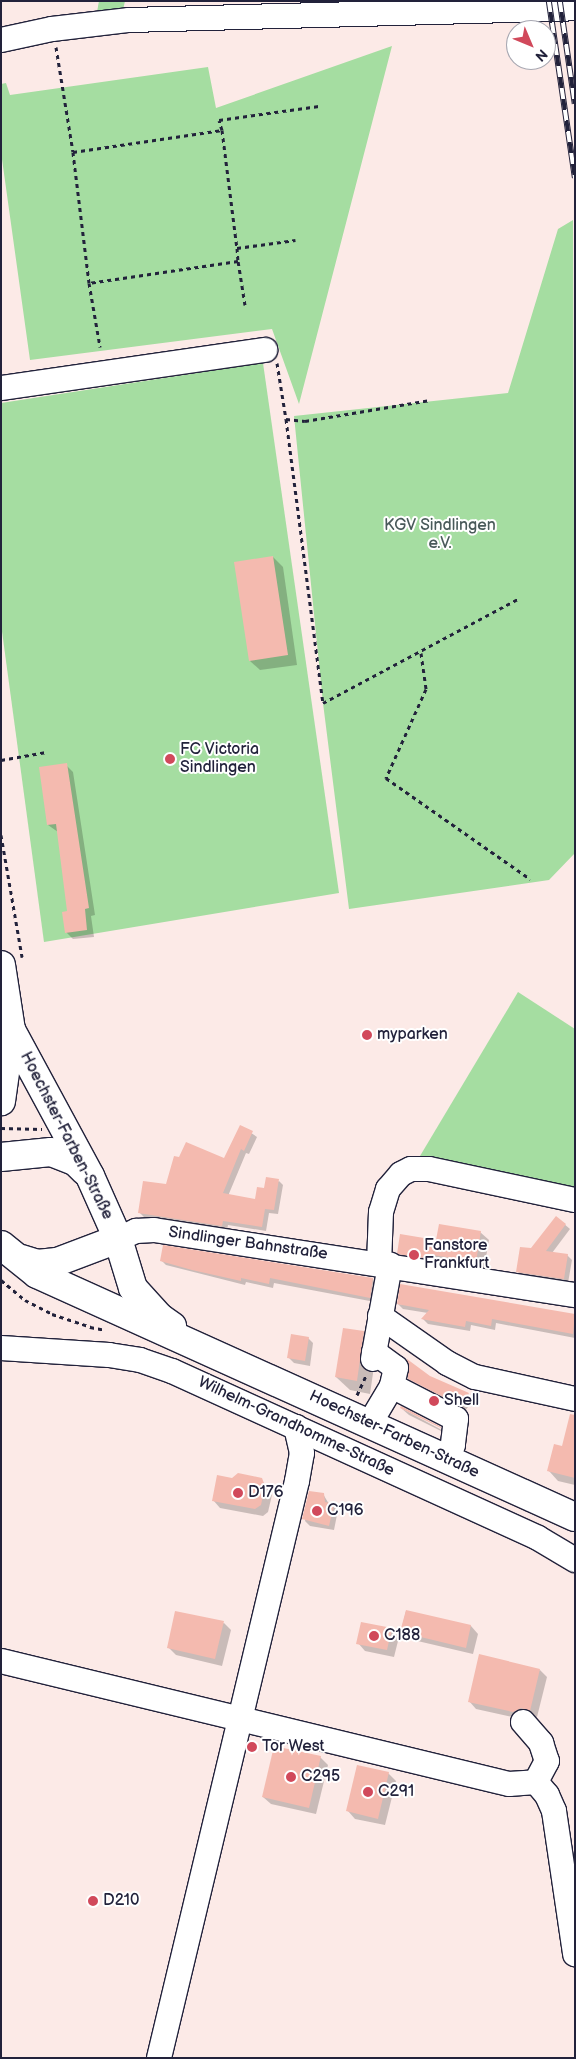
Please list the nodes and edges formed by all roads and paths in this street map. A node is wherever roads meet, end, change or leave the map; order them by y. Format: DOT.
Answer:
graph roads {
  1 [pos="575,8"];
  2 [pos="52,29"];
  3 [pos="1,40"];
  4 [pos="319,106"];
  5 [pos="222,130"];
  6 [pos="73,152"];
  7 [pos="295,240"];
  8 [pos="237,248"];
  9 [pos="238,261"];
  10 [pos="89,283"];
  11 [pos="245,305"];
  12 [pos="100,347"];
  13 [pos="265,350"];
  14 [pos="1,388"];
  15 [pos="430,400"];
  16 [pos="286,419"];
  17 [pos="520,598"];
  18 [pos="421,653"];
  19 [pos="46,752"];
  20 [pos="1,760"];
  21 [pos="1,835"];
  22 [pos="530,879"];
  23 [pos="12,962"];
  24 [pos="11,1030"];
  25 [pos="1,1101"];
  26 [pos="61,1124"];
  27 [pos="1,1128"];
  28 [pos="28,1153"];
  29 [pos="1,1157"];
  30 [pos="1,1170"];
  31 [pos="94,1185"];
  32 [pos="575,1200"];
  33 [pos="118,1239"];
  34 [pos="7,1250"];
  35 [pos="70,1259"];
  36 [pos="385,1264"];
  37 [pos="1,1280"];
  38 [pos="575,1294"];
  39 [pos="380,1316"];
  40 [pos="111,1334"];
  41 [pos="1,1348"];
  42 [pos="213,1353"];
  43 [pos="374,1356"];
  44 [pos="392,1386"];
  45 [pos="575,1399"];
  46 [pos="359,1418"];
  47 [pos="296,1427"];
  48 [pos="447,1459"];
  49 [pos="575,1518"];
  50 [pos="575,1560"];
  51 [pos="1,1661"];
  52 [pos="238,1721"];
  53 [pos="523,1722"];
  54 [pos="536,1782"];
  55 [pos="575,1954"];
  56 [pos="159,2058"];
  1 -- 2 [label="street"];
  2 -- 3 [label="street"];
  2 -- 6 [label="path"];
  4 -- 5 [label="path"];
  5 -- 6 [label="path"];
  5 -- 8 [label="path"];
  6 -- 10 [label="path"];
  7 -- 8 [label="path"];
  8 -- 9 [label="path"];
  9 -- 10 [label="path"];
  9 -- 11 [label="path"];
  10 -- 12 [label="path"];
  13 -- 14 [label="street"];
  13 -- 16 [label="path"];
  15 -- 16 [label="path"];
  16 -- 18 [label="path"];
  17 -- 18 [label="path"];
  18 -- 22 [label="path"];
  19 -- 20 [label="path"];
  21 -- 23 [label="path"];
  23 -- 24 [label="main road, Hoechster-Farben-Straße"];
  24 -- 25 [label="main road, Hoechster-Farben-Straße"];
  24 -- 26 [label="main road, Hoechster-Farben-Straße"];
  26 -- 27 [label="path"];
  26 -- 31 [label="main road, Hoechster-Farben-Straße"];
  28 -- 29 [label="main road"];
  28 -- 30 [label="main road"];
  28 -- 31 [label="main road"];
  31 -- 33 [label="main road, Hoechster-Farben-Straße"];
  31 -- 35 [label="main road"];
  32 -- 36 [label="street"];
  33 -- 35 [label="main road"];
  33 -- 36 [label="street, Sindlinger Bahnstraße"];
  33 -- 42 [label="main road, Hoechster-Farben-Straße"];
  34 -- 35 [label="main road"];
  34 -- 42 [label="main road, Hoechster-Farben-Straße"];
  36 -- 38 [label="street, Sindlinger Bahnstraße"];
  36 -- 39 [label="street"];
  37 -- 40 [label="path"];
  39 -- 43 [label="street"];
  39 -- 45 [label="street"];
  41 -- 47 [label="street, Wilhelm-Grandhomme-Straße"];
  42 -- 46 [label="main road, Hoechster-Farben-Straße"];
  43 -- 44 [label="street"];
  43 -- 46 [label="path"];
  44 -- 46 [label="street"];
  44 -- 48 [label="street"];
  46 -- 48 [label="main road, Hoechster-Farben-Straße"];
  47 -- 50 [label="street, Wilhelm-Grandhomme-Straße"];
  47 -- 52 [label="street"];
  48 -- 49 [label="main road, Hoechster-Farben-Straße"];
  51 -- 52 [label="street"];
  52 -- 54 [label="street"];
  52 -- 56 [label="street"];
  53 -- 54 [label="street"];
  54 -- 55 [label="street"];
}
